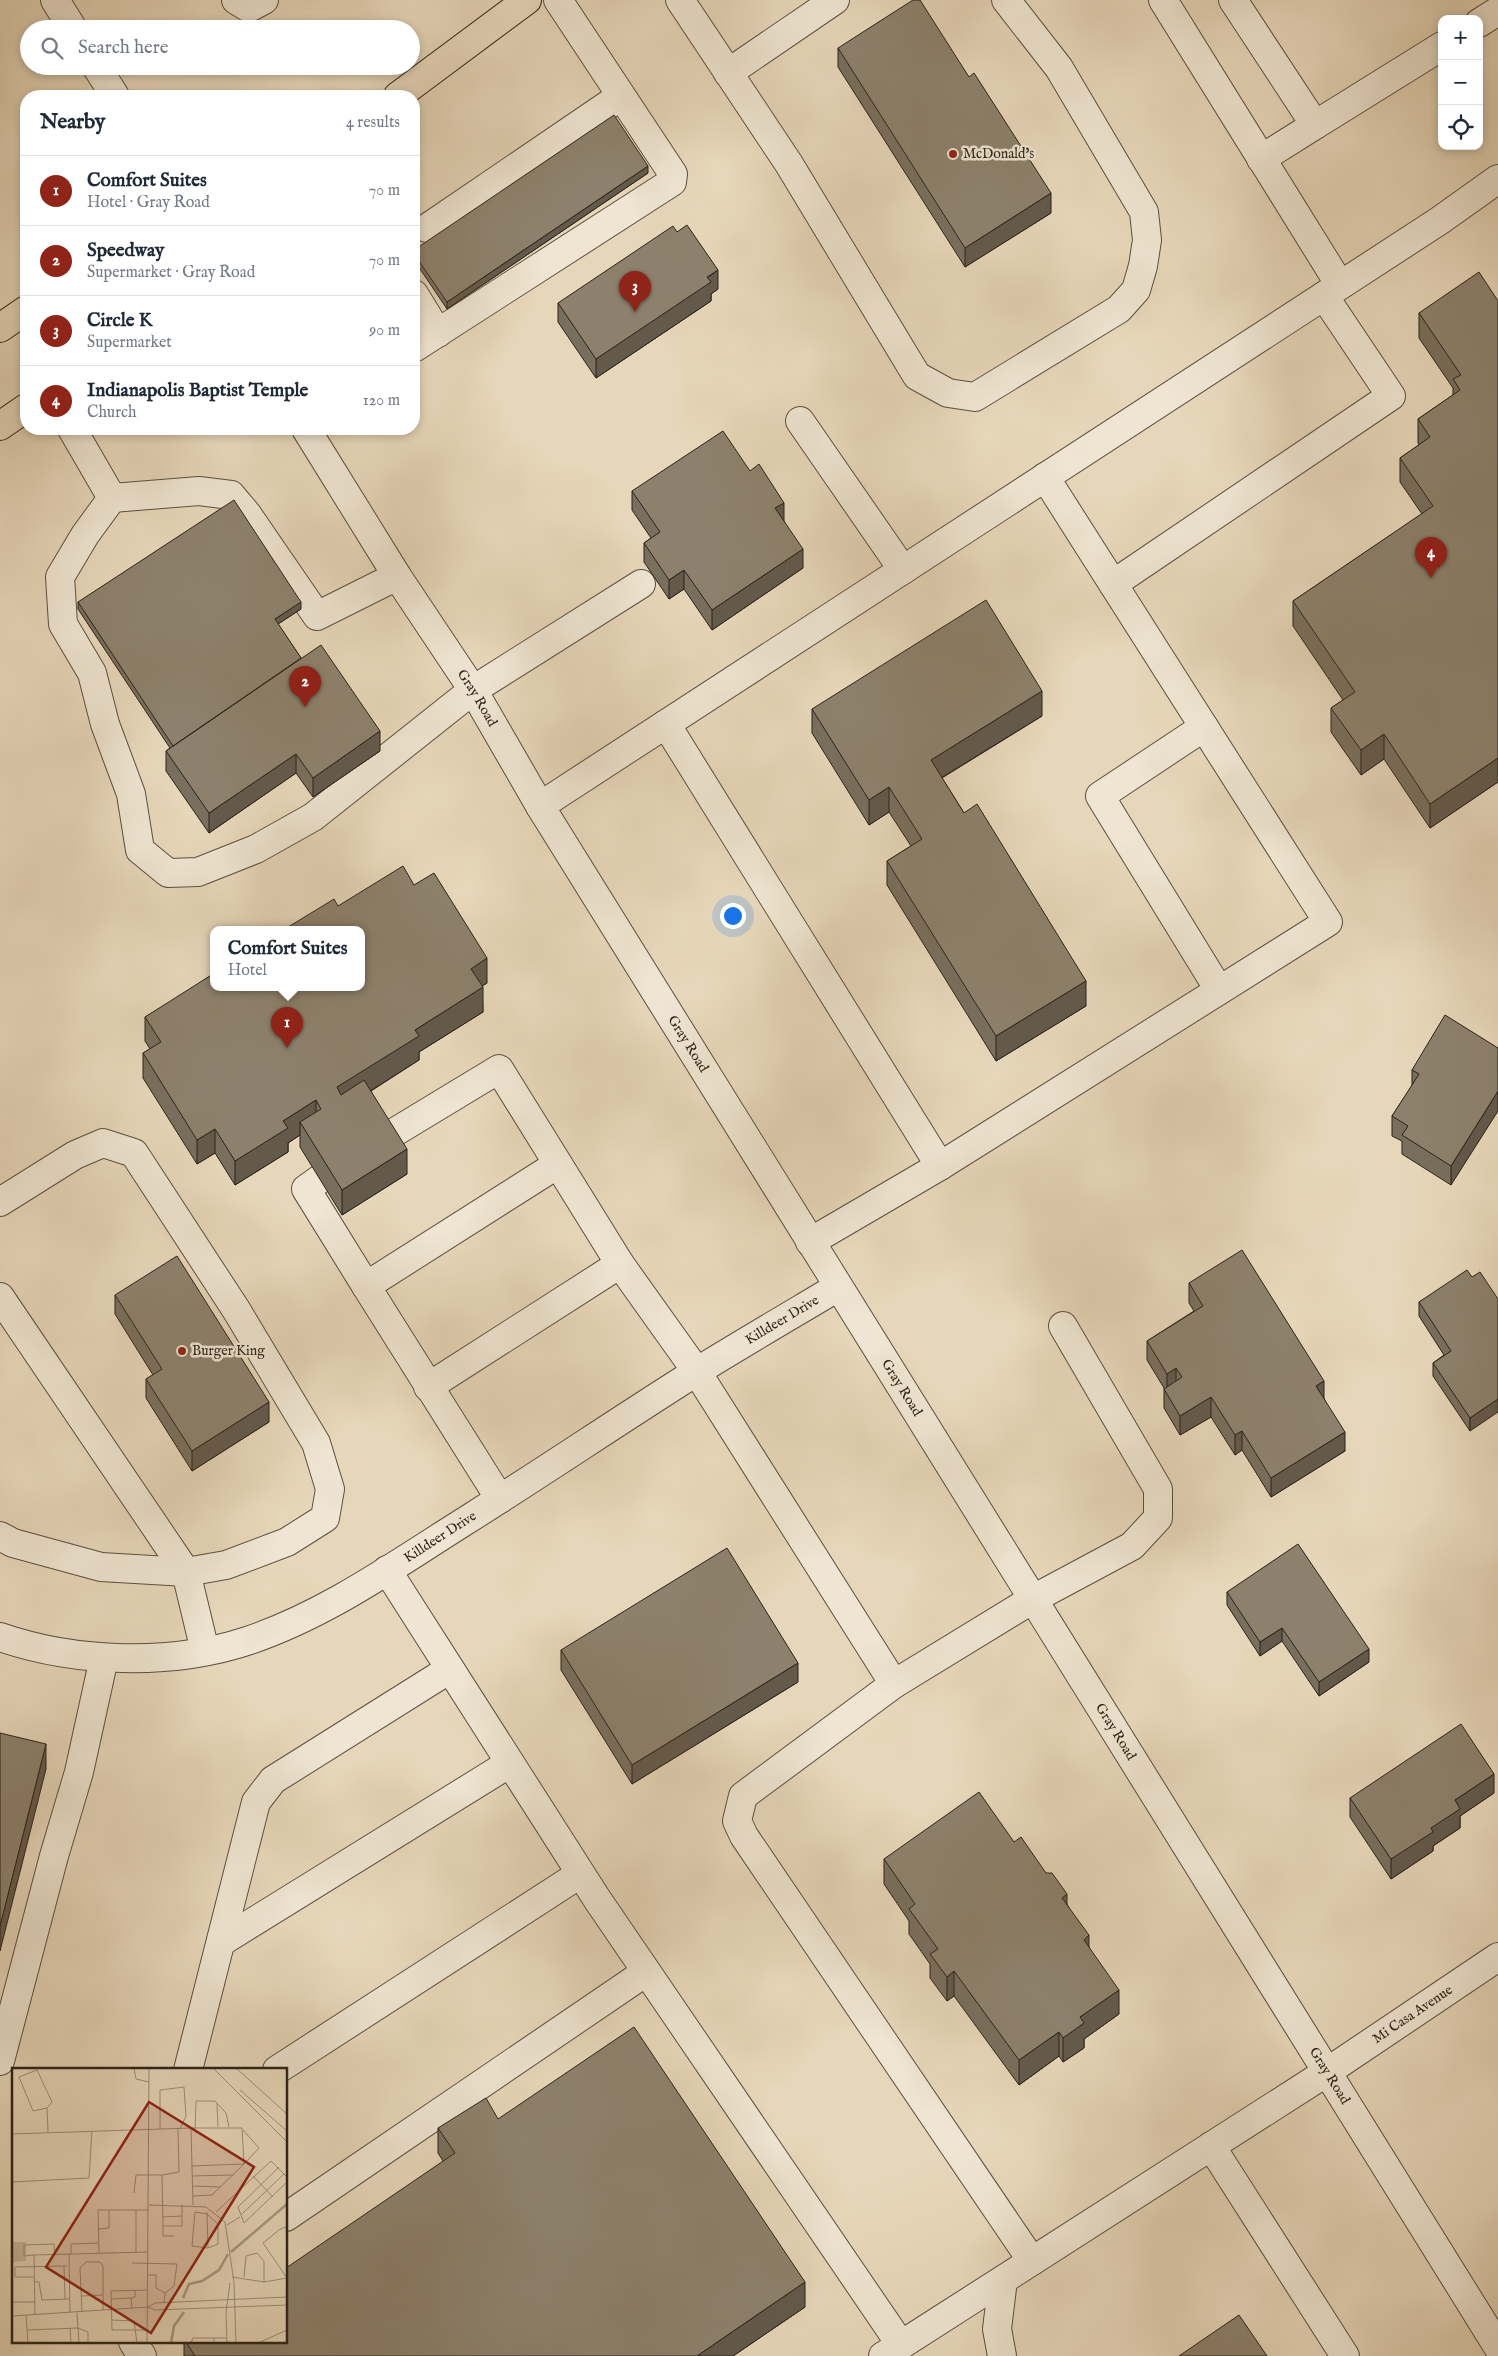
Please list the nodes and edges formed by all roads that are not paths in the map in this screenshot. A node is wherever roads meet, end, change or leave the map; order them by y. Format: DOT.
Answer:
graph roads {
  1 [pos="55,0"];
  2 [pos="236,0"];
  3 [pos="264,0"];
  4 [pos="527,0"];
  5 [pos="558,0"];
  6 [pos="680,0"];
  7 [pos="836,0"];
  8 [pos="1006,0"];
  9 [pos="1163,0"];
  10 [pos="1233,0"];
  11 [pos="1498,11"];
  12 [pos="67,20"];
  13 [pos="1483,20"];
  14 [pos="1438,48"];
  15 [pos="728,73"];
  16 [pos="102,75"];
  17 [pos="111,90"];
  18 [pos="406,90"];
  19 [pos="621,96"];
  20 [pos="1315,125"];
  21 [pos="1261,159"];
  22 [pos="1494,189"];
  23 [pos="420,226"];
  24 [pos="1332,291"];
  25 [pos="420,304"];
  26 [pos="20,314"];
  27 [pos="0,328"];
  28 [pos="438,333"];
  29 [pos="420,344"];
  30 [pos="20,412"];
  31 [pos="800,421"];
  32 [pos="0,426"];
  33 [pos="75,435"];
  34 [pos="310,435"];
  35 [pos="1045,477"];
  36 [pos="112,498"];
  37 [pos="903,570"];
  38 [pos="397,576"];
  39 [pos="640,584"];
  40 [pos="1113,584"];
  41 [pos="472,690"];
  42 [pos="666,724"];
  43 [pos="1204,727"];
  44 [pos="540,806"];
  45 [pos="1218,990"];
  46 [pos="385,1138"];
  47 [pos="558,1164"];
  48 [pos="940,1166"];
  49 [pos="320,1178"];
  50 [pos="0,1202"];
  51 [pos="810,1242"];
  52 [pos="620,1264"];
  53 [pos="366,1286"];
  54 [pos="838,1287"];
  55 [pos="0,1298"];
  56 [pos="1063,1326"];
  57 [pos="696,1372"];
  58 [pos="428,1387"];
  59 [pos="500,1499"];
  60 [pos="0,1536"];
  61 [pos="387,1570"];
  62 [pos="186,1572"];
  63 [pos="1033,1599"];
  64 [pos="0,1637"];
  65 [pos="205,1651"];
  66 [pos="104,1658"];
  67 [pos="450,1669"];
  68 [pos="894,1684"];
  69 [pos="510,1763"];
  70 [pos="580,1874"];
  71 [pos="221,1942"];
  72 [pos="1498,1957"];
  73 [pos="646,1972"];
  74 [pos="0,2061"];
  75 [pos="189,2068"];
  76 [pos="280,2068"];
  77 [pos="1327,2072"];
  78 [pos="1211,2146"];
  79 [pos="288,2216"];
  80 [pos="1032,2261"];
  81 [pos="1003,2280"];
  82 [pos="134,2344"];
  83 [pos="1498,2348"];
  84 [pos="892,2350"];
  85 [pos="142,2356"];
  86 [pos="1002,2356"];
  87 [pos="1345,2356"];
  1 -- 12 [label="street"];
  2 -- 3 [label="street"];
  4 -- 18 [label="main road"];
  5 -- 19 [label="street"];
  6 -- 15 [label="street"];
  7 -- 15 [label="street"];
  8 -- 15 [label="street"];
  9 -- 21 [label="street"];
  10 -- 20 [label="street"];
  11 -- 13 [label="street"];
  14 -- 20 [label="street"];
  16 -- 17 [label="street"];
  19 -- 23 [label="street"];
  19 -- 28 [label="street"];
  20 -- 21 [label="street"];
  21 -- 24 [label="street"];
  22 -- 24 [label="street"];
  24 -- 35 [label="street"];
  24 -- 40 [label="street"];
  25 -- 28 [label="street"];
  26 -- 27 [label="main road"];
  28 -- 29 [label="street"];
  30 -- 32 [label="main road"];
  31 -- 37 [label="street"];
  33 -- 36 [label="street"];
  34 -- 38 [label="street, Gray Road"];
  35 -- 37 [label="street"];
  35 -- 40 [label="street"];
  36 -- 38 [label="street"];
  36 -- 41 [label="street"];
  37 -- 42 [label="street"];
  38 -- 41 [label="street, Gray Road"];
  39 -- 41 [label="street"];
  40 -- 43 [label="street"];
  41 -- 44 [label="street, Gray Road"];
  42 -- 44 [label="street"];
  42 -- 48 [label="street"];
  43 -- 45 [label="street"];
  43 -- 45 [label="street"];
  44 -- 51 [label="street, Gray Road"];
  45 -- 48 [label="street"];
  46 -- 47 [label="street"];
  47 -- 52 [label="street"];
  47 -- 53 [label="street"];
  48 -- 51 [label="street"];
  49 -- 53 [label="street"];
  50 -- 62 [label="street"];
  51 -- 54 [label="street, Gray Road"];
  52 -- 57 [label="street"];
  52 -- 58 [label="street"];
  53 -- 58 [label="street"];
  54 -- 57 [label="street, Killdeer Drive"];
  54 -- 63 [label="street, Gray Road"];
  55 -- 62 [label="street"];
  56 -- 63 [label="street"];
  57 -- 59 [label="street, Killdeer Drive"];
  57 -- 68 [label="street"];
  58 -- 59 [label="street"];
  59 -- 61 [label="street, Killdeer Drive"];
  60 -- 62 [label="street"];
  61 -- 65 [label="street, Killdeer Drive"];
  61 -- 67 [label="street"];
  62 -- 65 [label="street"];
  63 -- 68 [label="street"];
  63 -- 77 [label="street, Gray Road"];
  64 -- 66 [label="street, Killdeer Drive"];
  65 -- 66 [label="street, Killdeer Drive"];
  66 -- 74 [label="street"];
  67 -- 69 [label="street"];
  67 -- 71 [label="street"];
  68 -- 80 [label="street"];
  69 -- 70 [label="street"];
  69 -- 71 [label="street"];
  70 -- 73 [label="street"];
  70 -- 76 [label="street"];
  71 -- 75 [label="street"];
  72 -- 77 [label="street, Mi Casa Avenue"];
  73 -- 79 [label="street"];
  73 -- 84 [label="street"];
  77 -- 78 [label="street, Mi Casa Avenue"];
  77 -- 83 [label="street, Gray Road"];
  78 -- 80 [label="street, Mi Casa Avenue"];
  78 -- 87 [label="street"];
  80 -- 81 [label="street, Mi Casa Avenue"];
  81 -- 84 [label="street, Mi Casa Avenue"];
  81 -- 86 [label="street"];
  82 -- 85 [label="street"];
}
